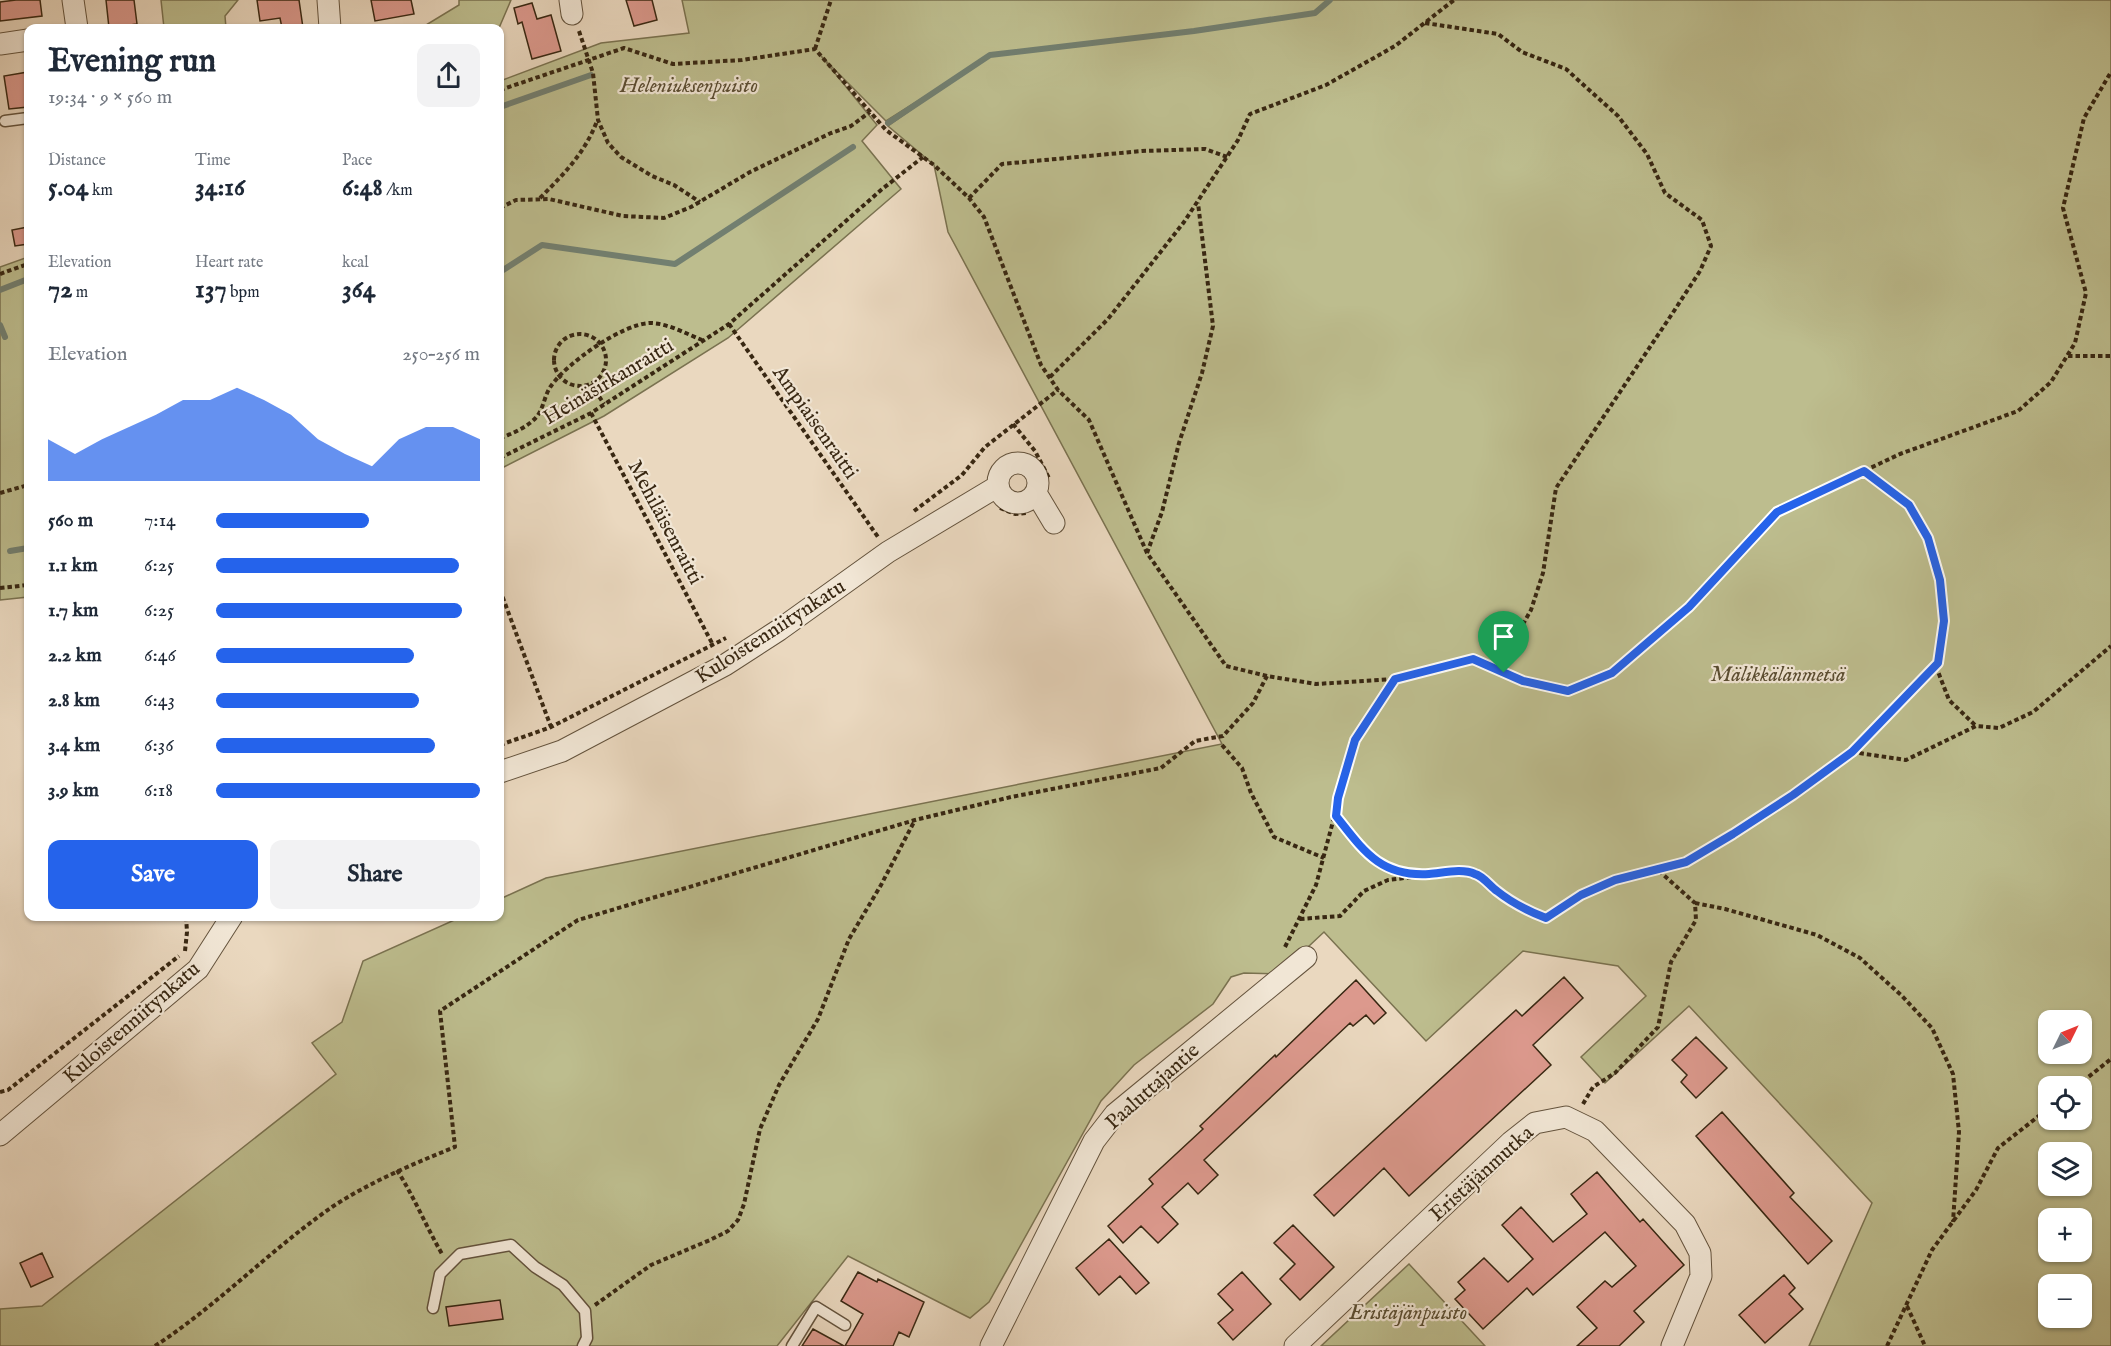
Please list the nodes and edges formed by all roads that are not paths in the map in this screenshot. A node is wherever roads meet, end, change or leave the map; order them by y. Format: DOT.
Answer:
graph roads {
  1 [pos="73,0"];
  2 [pos="328,0"];
  3 [pos="76,24"];
  4 [pos="330,24"];
  5 [pos="24,41"];
  6 [pos="0,44"];
  7 [pos="24,118"];
  8 [pos="4,121"];
  9 [pos="998,486"];
  10 [pos="1036,493"];
  11 [pos="1054,523"];
  12 [pos="504,771"];
  13 [pos="229,921"];
  14 [pos="1306,957"];
  15 [pos="9,1118"];
  16 [pos="0,1135"];
  17 [pos="433,1308"];
  18 [pos="845,1324"];
  19 [pos="583,1346"];
  20 [pos="792,1346"];
  21 [pos="991,1346"];
  22 [pos="1295,1346"];
  23 [pos="1672,1346"];
  1 -- 3 [label="street"];
  2 -- 4 [label="street"];
  5 -- 6 [label="street"];
  7 -- 8 [label="lane"];
  9 -- 10 [label="street"];
  9 -- 10 [label="street"];
  9 -- 12 [label="street, Kuloistenniitynkatu"];
  10 -- 11 [label="street"];
  13 -- 15 [label="street, Kuloistenniitynkatu"];
  14 -- 21 [label="street, Paaluttajantie"];
  15 -- 16 [label="street, Kuloistenniitynkatu"];
  17 -- 19 [label="lane"];
  18 -- 20 [label="lane"];
  22 -- 23 [label="street, Eristäjänmutka"];
}
